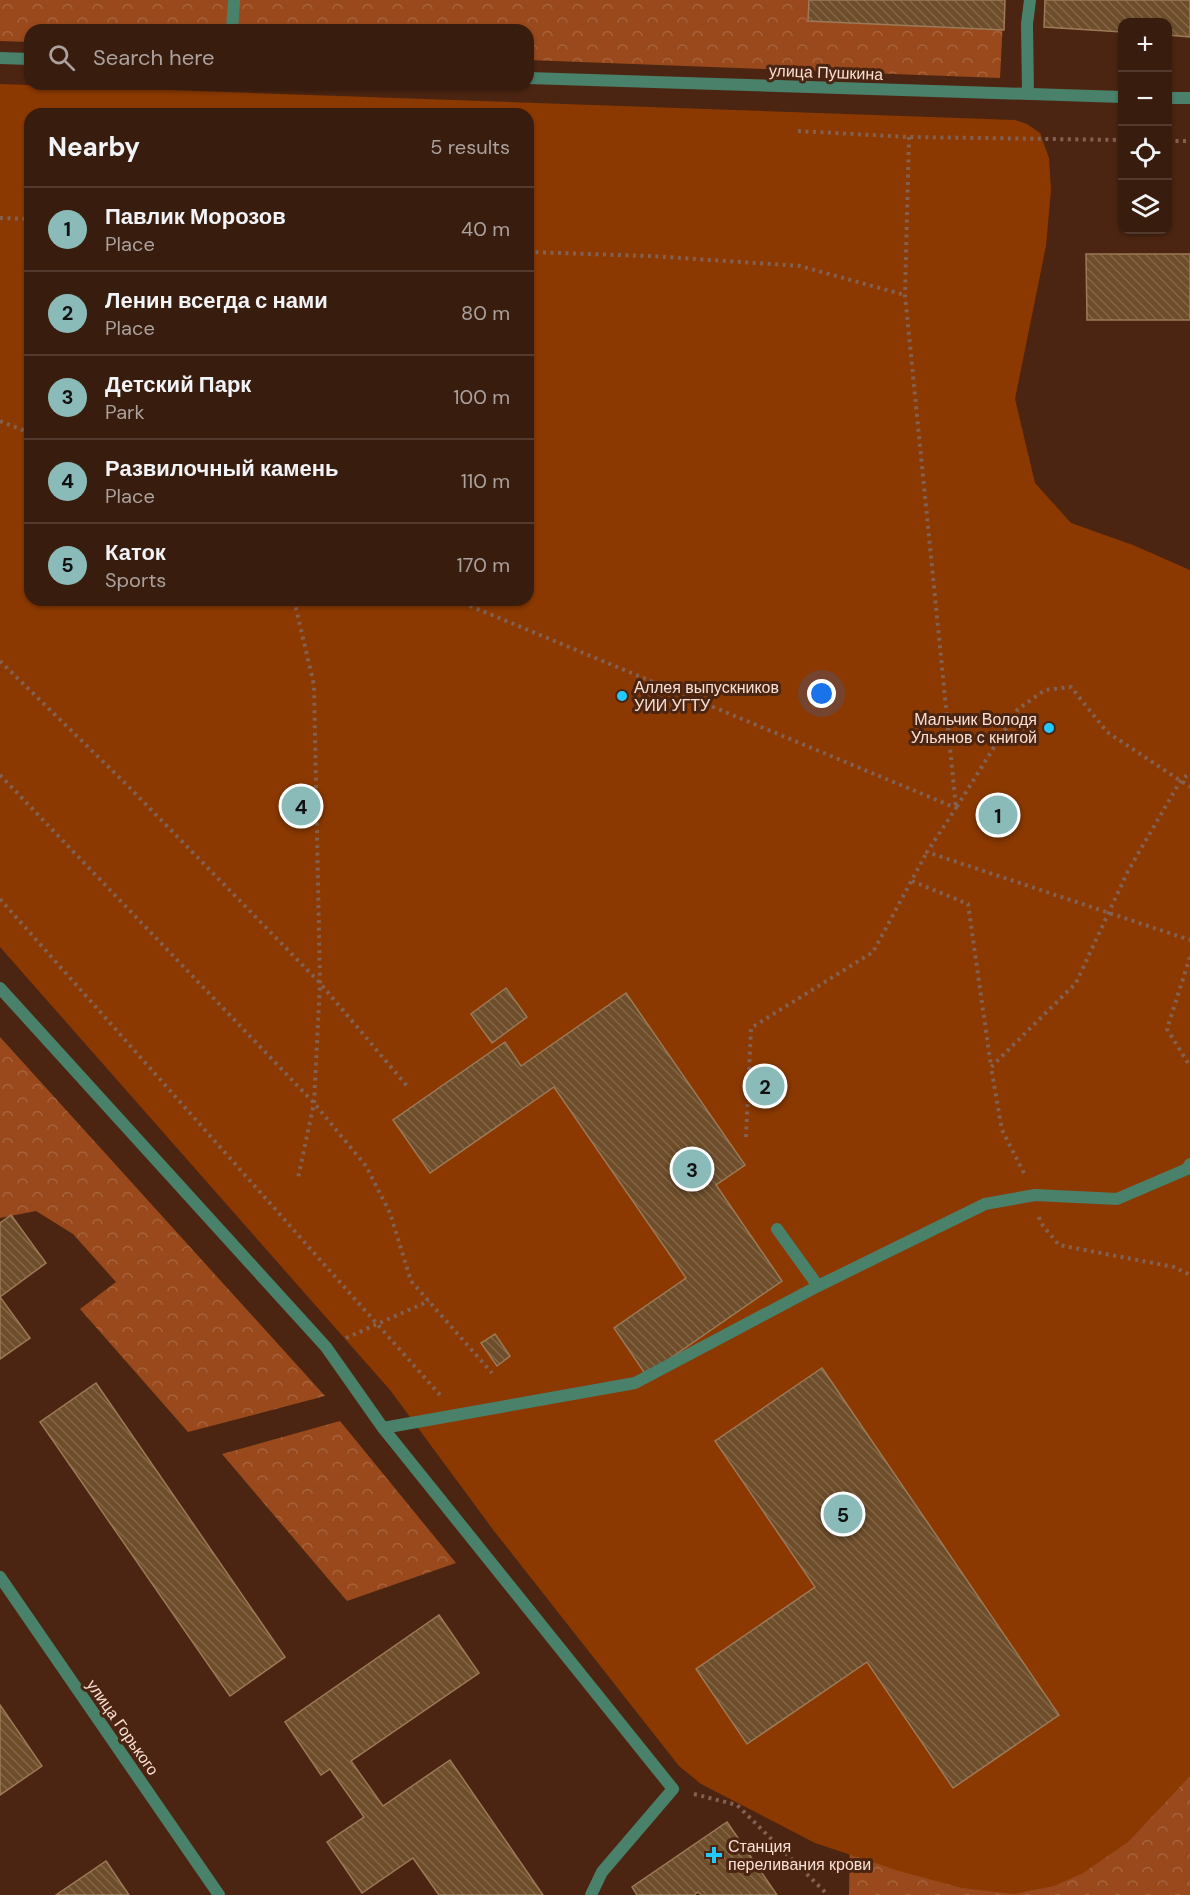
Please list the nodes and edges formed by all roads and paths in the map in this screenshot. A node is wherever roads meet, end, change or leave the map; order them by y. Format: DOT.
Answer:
graph roads {
  1 [pos="234,0"];
  2 [pos="1030,0"];
  3 [pos="232,24"];
  4 [pos="0,58"];
  5 [pos="24,60"];
  6 [pos="534,78"];
  7 [pos="1028,94"];
  8 [pos="1118,97"];
  9 [pos="1172,98"];
  10 [pos="1190,99"];
  11 [pos="798,131"];
  12 [pos="909,136"];
  13 [pos="1118,140"];
  14 [pos="1172,141"];
  15 [pos="1190,141"];
  16 [pos="0,218"];
  17 [pos="24,219"];
  18 [pos="534,252"];
  19 [pos="905,295"];
  20 [pos="0,421"];
  21 [pos="24,431"];
  22 [pos="295,606"];
  23 [pos="470,606"];
  24 [pos="0,661"];
  25 [pos="1190,773"];
  26 [pos="0,775"];
  27 [pos="1181,780"];
  28 [pos="1190,786"];
  29 [pos="956,808"];
  30 [pos="927,852"];
  31 [pos="912,880"];
  32 [pos="0,899"];
  33 [pos="1109,912"];
  34 [pos="1190,940"];
  35 [pos="1190,957"];
  36 [pos="320,983"];
  37 [pos="0,988"];
  38 [pos="1190,1063"];
  39 [pos="991,1067"];
  40 [pos="407,1086"];
  41 [pos="314,1103"];
  42 [pos="746,1137"];
  43 [pos="1190,1164"];
  44 [pos="298,1178"];
  45 [pos="1035,1195"];
  46 [pos="777,1229"];
  47 [pos="1190,1275"];
  48 [pos="819,1286"];
  49 [pos="429,1301"];
  50 [pos="377,1324"];
  51 [pos="326,1347"];
  52 [pos="492,1373"];
  53 [pos="457,1415"];
  54 [pos="383,1428"];
  55 [pos="0,1577"];
  56 [pos="673,1789"];
  57 [pos="219,1895"];
  58 [pos="591,1895"];
  59 [pos="828,1895"];
  1 -- 3 [label="street"];
  2 -- 7 [label="street"];
  4 -- 5 [label="street"];
  6 -- 7 [label="street, улица Пушкина"];
  7 -- 8 [label="street, улица Пушкина"];
  9 -- 10 [label="street"];
  11 -- 12 [label="path"];
  12 -- 13 [label="path"];
  12 -- 19 [label="path"];
  14 -- 15 [label="path"];
  16 -- 17 [label="path"];
  18 -- 19 [label="path"];
  19 -- 29 [label="path"];
  20 -- 21 [label="path"];
  22 -- 36 [label="path"];
  23 -- 29 [label="path"];
  24 -- 36 [label="path"];
  25 -- 27 [label="path"];
  26 -- 41 [label="path"];
  27 -- 28 [label="path"];
  27 -- 29 [label="path"];
  27 -- 33 [label="path"];
  29 -- 30 [label="path"];
  30 -- 31 [label="path"];
  30 -- 33 [label="path"];
  31 -- 39 [label="path"];
  31 -- 42 [label="path"];
  32 -- 50 [label="path"];
  33 -- 34 [label="path"];
  33 -- 39 [label="path"];
  35 -- 38 [label="path"];
  36 -- 40 [label="path"];
  36 -- 41 [label="path"];
  37 -- 51 [label="street"];
  39 -- 45 [label="path"];
  41 -- 44 [label="path"];
  41 -- 49 [label="path"];
  43 -- 45 [label="street"];
  45 -- 47 [label="path"];
  45 -- 48 [label="street"];
  46 -- 48 [label="street"];
  48 -- 53 [label="street"];
  49 -- 50 [label="path"];
  49 -- 52 [label="path"];
  50 -- 51 [label="path"];
  50 -- 53 [label="path"];
  51 -- 54 [label="street"];
  53 -- 54 [label="street"];
  54 -- 56 [label="street"];
  55 -- 57 [label="street, улица Горького"];
  56 -- 58 [label="street"];
  56 -- 59 [label="path"];
}
